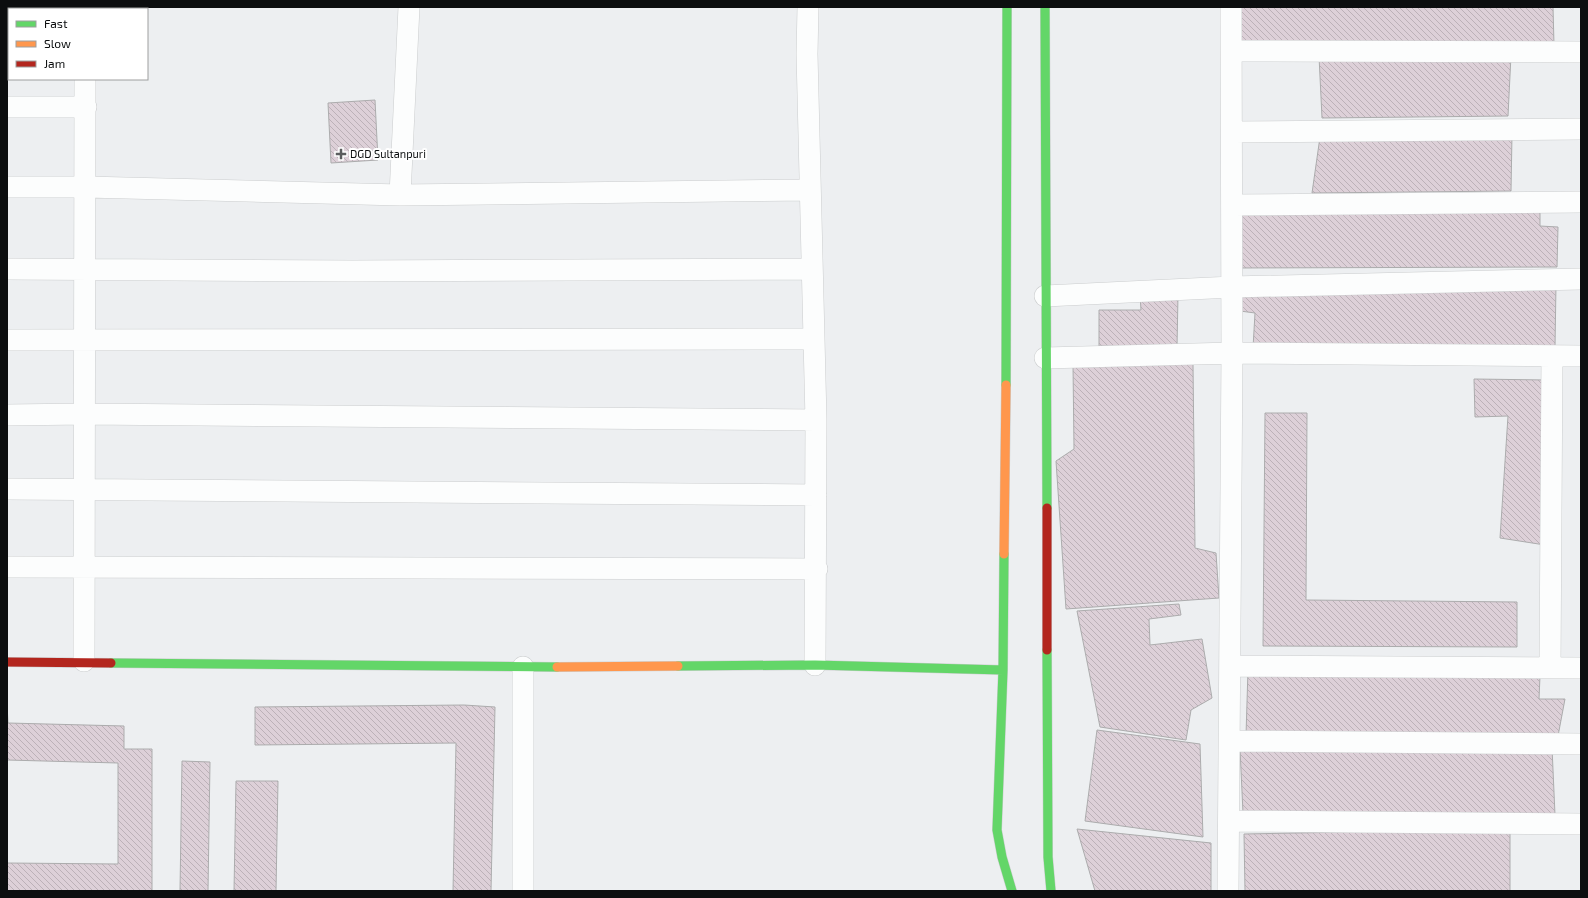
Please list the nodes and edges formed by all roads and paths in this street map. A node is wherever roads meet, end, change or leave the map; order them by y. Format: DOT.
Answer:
graph roads {
  1 [pos="409,7"];
  2 [pos="808,7"];
  3 [pos="1007,7"];
  4 [pos="1045,7"];
  5 [pos="1231,7"];
  6 [pos="1231,51"];
  7 [pos="1581,52"];
  8 [pos="85,80"];
  9 [pos="7,107"];
  10 [pos="86,107"];
  11 [pos="1581,129"];
  12 [pos="1232,132"];
  13 [pos="7,187"];
  14 [pos="86,187"];
  15 [pos="810,190"];
  16 [pos="400,195"];
  17 [pos="1581,202"];
  18 [pos="1232,205"];
  19 [pos="7,269"];
  20 [pos="85,269"];
  21 [pos="812,269"];
  22 [pos="1581,279"];
  23 [pos="1232,287"];
  24 [pos="1045,296"];
  25 [pos="85,339"];
  26 [pos="7,340"];
  27 [pos="814,340"];
  28 [pos="1232,353"];
  29 [pos="1552,356"];
  30 [pos="1581,356"];
  31 [pos="1045,358"];
  32 [pos="85,414"];
  33 [pos="7,415"];
  34 [pos="816,420"];
  35 [pos="85,488"];
  36 [pos="7,489"];
  37 [pos="816,494"];
  38 [pos="85,566"];
  39 [pos="7,567"];
  40 [pos="817,568"];
  41 [pos="84,661"];
  42 [pos="7,662"];
  43 [pos="815,665"];
  44 [pos="1230,666"];
  45 [pos="523,667"];
  46 [pos="1550,668"];
  47 [pos="1581,668"];
  48 [pos="1003,670"];
  49 [pos="1230,741"];
  50 [pos="1581,744"];
  51 [pos="1229,821"];
  52 [pos="1581,824"];
  53 [pos="523,891"];
  54 [pos="1012,891"];
  55 [pos="1051,891"];
  56 [pos="1228,891"];
  1 -- 16 [label="street"];
  2 -- 15 [label="street"];
  3 -- 48 [label="street"];
  4 -- 24 [label="street"];
  5 -- 6 [label="street"];
  6 -- 7 [label="street"];
  6 -- 12 [label="street"];
  8 -- 10 [label="street"];
  9 -- 10 [label="street"];
  10 -- 14 [label="street"];
  11 -- 12 [label="street"];
  12 -- 18 [label="street"];
  13 -- 14 [label="street"];
  14 -- 16 [label="street"];
  14 -- 20 [label="street"];
  15 -- 16 [label="street"];
  15 -- 21 [label="street"];
  17 -- 18 [label="street"];
  18 -- 23 [label="street"];
  19 -- 20 [label="street"];
  20 -- 21 [label="street"];
  20 -- 25 [label="street"];
  21 -- 27 [label="street"];
  22 -- 23 [label="street"];
  23 -- 24 [label="street"];
  23 -- 28 [label="street"];
  24 -- 31 [label="street"];
  25 -- 26 [label="street"];
  25 -- 27 [label="street"];
  25 -- 32 [label="street"];
  27 -- 34 [label="street"];
  28 -- 29 [label="street"];
  28 -- 31 [label="street"];
  28 -- 44 [label="street"];
  29 -- 30 [label="street"];
  29 -- 46 [label="street"];
  31 -- 55 [label="street"];
  32 -- 33 [label="street"];
  32 -- 34 [label="street"];
  32 -- 35 [label="street"];
  34 -- 37 [label="street"];
  35 -- 36 [label="street"];
  35 -- 37 [label="street"];
  35 -- 38 [label="street"];
  37 -- 40 [label="street"];
  38 -- 39 [label="street"];
  38 -- 40 [label="street"];
  38 -- 41 [label="street"];
  40 -- 43 [label="street"];
  41 -- 42 [label="street"];
  41 -- 45 [label="street"];
  43 -- 45 [label="street"];
  43 -- 48 [label="street"];
  44 -- 46 [label="street"];
  44 -- 49 [label="street"];
  45 -- 53 [label="street"];
  46 -- 47 [label="street"];
  48 -- 54 [label="street"];
  49 -- 50 [label="street"];
  49 -- 51 [label="street"];
  51 -- 52 [label="street"];
  51 -- 56 [label="street"];
}
